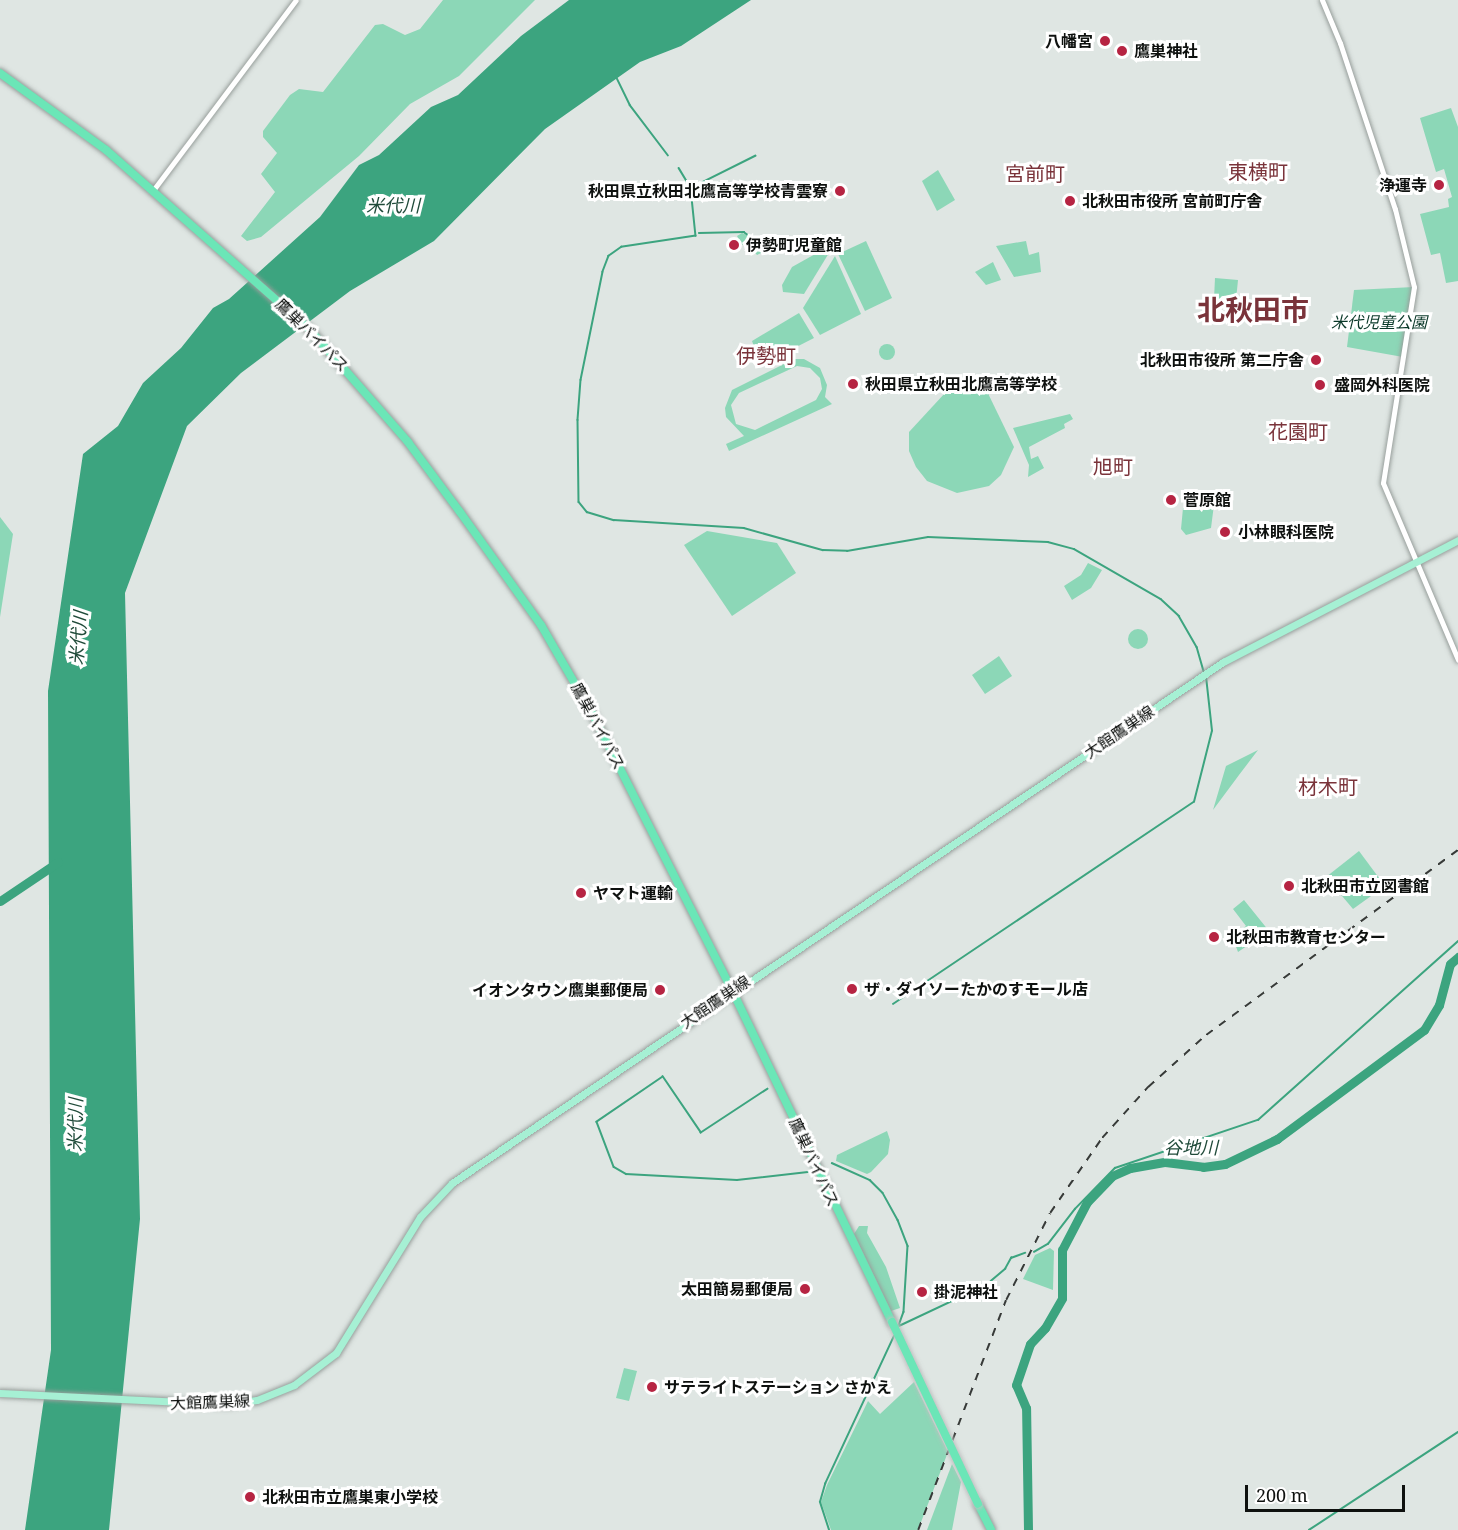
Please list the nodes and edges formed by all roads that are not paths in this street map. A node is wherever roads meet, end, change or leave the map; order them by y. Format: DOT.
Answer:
graph roads {
  1 [pos="296,0"];
  2 [pos="1322,0"];
  3 [pos="0,73"];
  4 [pos="154,189"];
  5 [pos="1458,540"];
  6 [pos="1415,562"];
  7 [pos="1458,660"];
  8 [pos="732,990"];
  9 [pos="0,1393"];
  10 [pos="991,1530"];
  1 -- 4 [label="street"];
  2 -- 6 [label="street"];
  3 -- 4 [label="highway, 鷹巣バイパス"];
  4 -- 8 [label="highway, 鷹巣バイパス"];
  5 -- 6 [label="main road, 大館鷹巣線"];
  6 -- 7 [label="street"];
  6 -- 8 [label="main road, 大館鷹巣線"];
  8 -- 9 [label="main road, 大館鷹巣線"];
  8 -- 10 [label="highway, 鷹巣バイパス, bridge"];
}
